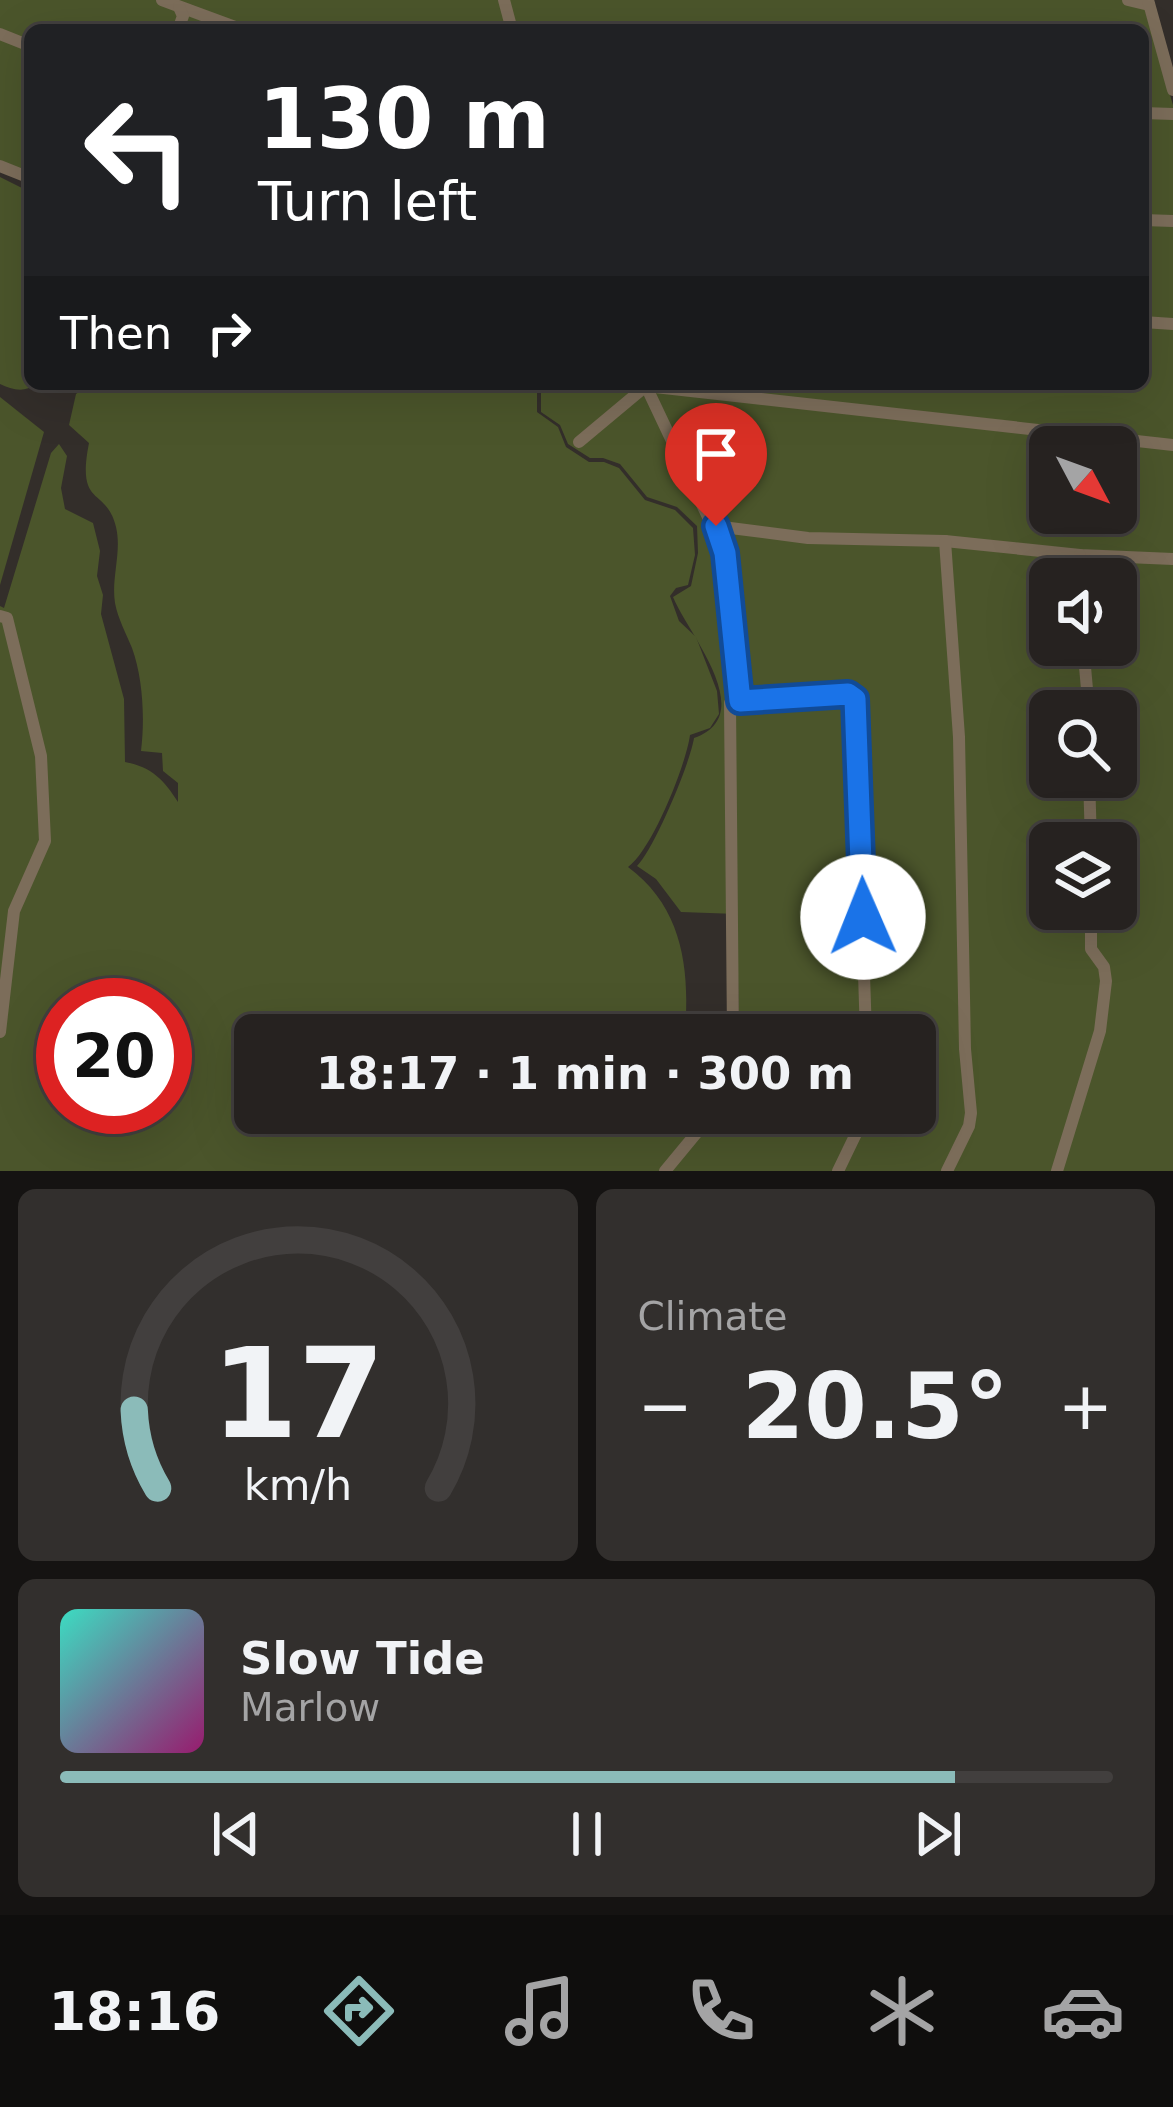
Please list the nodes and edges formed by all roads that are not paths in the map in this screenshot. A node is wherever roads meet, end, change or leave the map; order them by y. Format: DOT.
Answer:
graph roads {
  1 [pos="162,0"];
  2 [pos="1128,0"];
  3 [pos="180,3"];
  4 [pos="1148,3"];
  5 [pos="229,24"];
  6 [pos="1173,90"];
  7 [pos="640,390"];
  8 [pos="648,390"];
  9 [pos="690,390"];
  10 [pos="579,442"];
  11 [pos="1173,445"];
  12 [pos="716,526"];
  13 [pos="945,541"];
  14 [pos="1080,555"];
  15 [pos="1080,558"];
  16 [pos="1173,559"];
  17 [pos="0,616"];
  18 [pos="740,701"];
  19 [pos="1091,930"];
  20 [pos="733,1014"];
  21 [pos="865,1014"];
  22 [pos="0,1032"];
  23 [pos="696,1134"];
  24 [pos="856,1134"];
  25 [pos="665,1171"];
  26 [pos="838,1171"];
  27 [pos="947,1171"];
  28 [pos="1057,1171"];
  1 -- 3 [label="street"];
  2 -- 4 [label="street"];
  3 -- 5 [label="street"];
  4 -- 6 [label="street"];
  7 -- 10 [label="street"];
  8 -- 12 [label="street"];
  9 -- 11 [label="street"];
  12 -- 13 [label="street"];
  12 -- 18 [label="street"];
  13 -- 14 [label="street"];
  13 -- 27 [label="street"];
  14 -- 15 [label="street"];
  14 -- 16 [label="street"];
  17 -- 22 [label="street"];
  18 -- 20 [label="street"];
  18 -- 21 [label="street"];
  19 -- 28 [label="street"];
  23 -- 25 [label="street"];
  24 -- 26 [label="street"];
}
